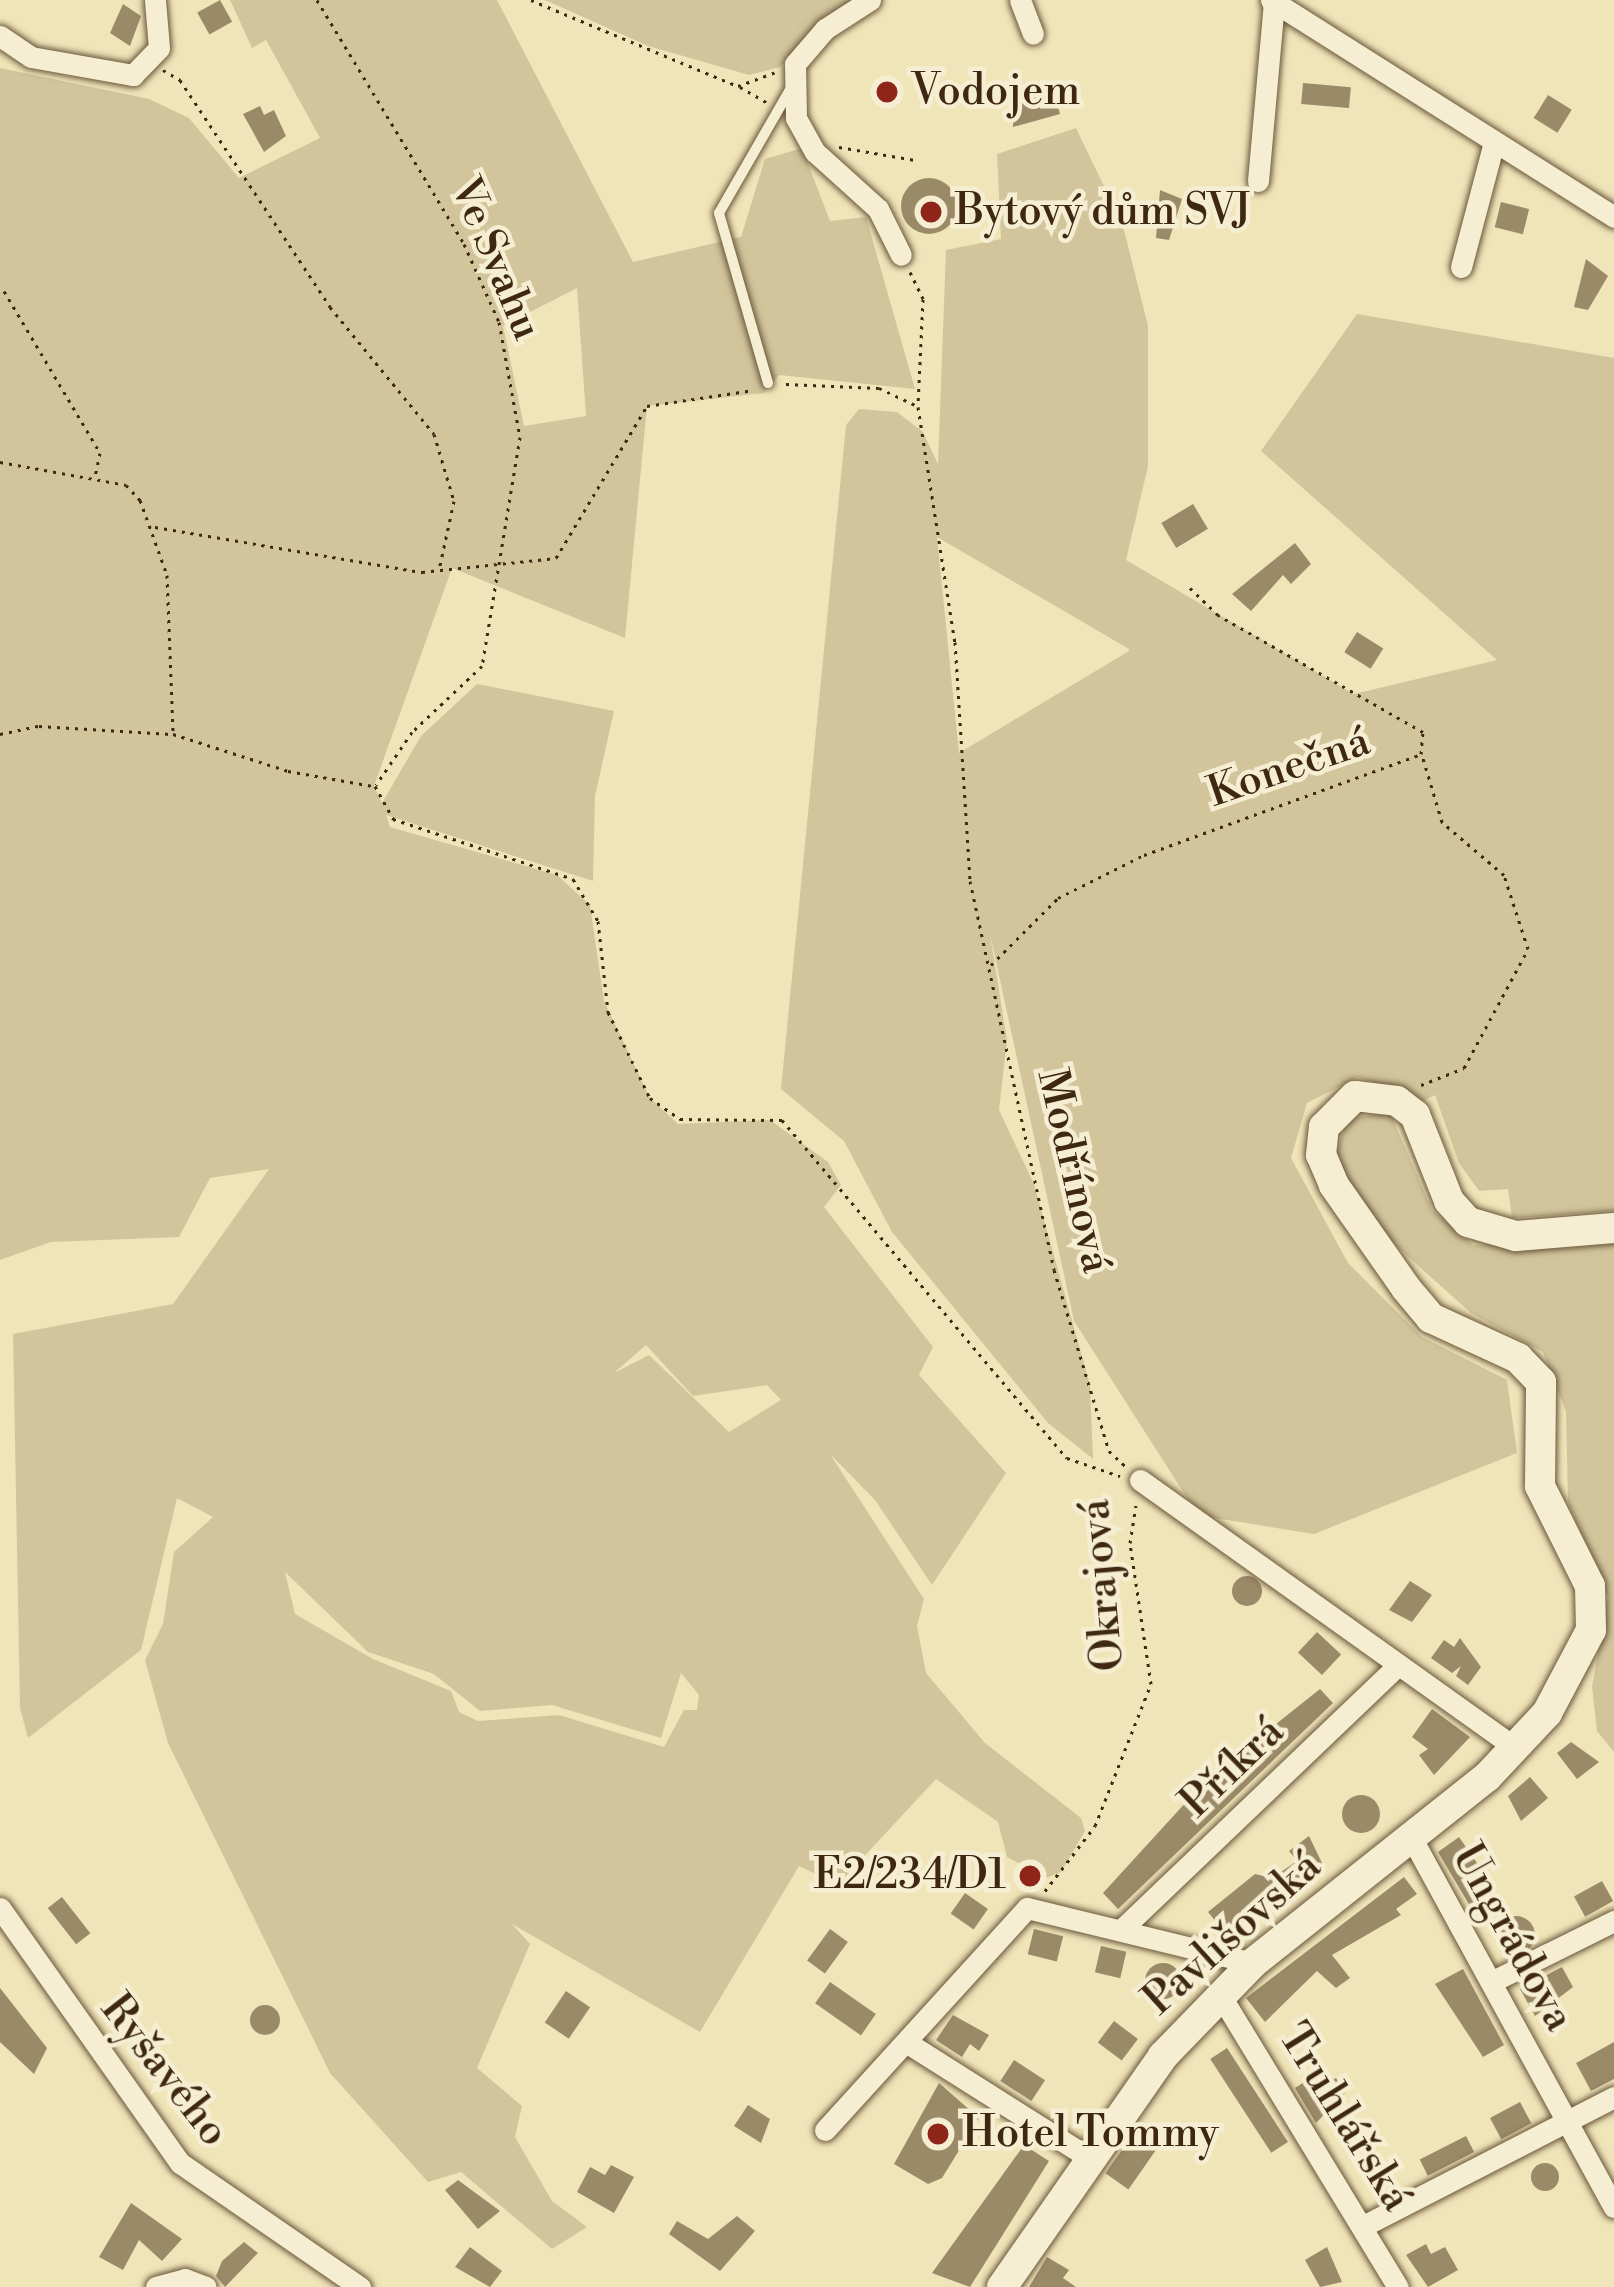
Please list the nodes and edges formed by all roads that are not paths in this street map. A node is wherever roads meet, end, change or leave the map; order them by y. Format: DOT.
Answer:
graph roads {
  1 [pos="155,0"];
  2 [pos="870,0"];
  3 [pos="1020,0"];
  4 [pos="1273,0"];
  5 [pos="1033,34"];
  6 [pos="0,36"];
  7 [pos="795,73"];
  8 [pos="1494,142"];
  9 [pos="1258,181"];
  10 [pos="1614,217"];
  11 [pos="901,255"];
  12 [pos="1461,267"];
  13 [pos="769,383"];
  14 [pos="1614,1228"];
  15 [pos="1140,1480"];
  16 [pos="1398,1665"];
  17 [pos="1515,1748"];
  18 [pos="1410,1835"];
  19 [pos="0,1908"];
  20 [pos="1614,1921"];
  21 [pos="1123,1928"];
  22 [pos="1253,1963"];
  23 [pos="1491,1982"];
  24 [pos="1219,1994"];
  25 [pos="906,2042"];
  26 [pos="1614,2097"];
  27 [pos="1570,2121"];
  28 [pos="825,2130"];
  29 [pos="1086,2156"];
  30 [pos="1614,2206"];
  31 [pos="1367,2224"];
  32 [pos="156,2287"];
  33 [pos="206,2287"];
  34 [pos="360,2287"];
  35 [pos="1002,2287"];
  36 [pos="1398,2287"];
  1 -- 6 [label="street"];
  2 -- 7 [label="street"];
  3 -- 5 [label="street"];
  4 -- 8 [label="street"];
  4 -- 9 [label="street"];
  7 -- 11 [label="street"];
  7 -- 13 [label="lane"];
  8 -- 10 [label="street"];
  8 -- 12 [label="street"];
  14 -- 17 [label="street, Pavlišovská"];
  15 -- 16 [label="street"];
  16 -- 17 [label="street"];
  16 -- 21 [label="street, Příkrá"];
  17 -- 18 [label="street, Pavlišovská"];
  18 -- 22 [label="street, Pavlišovská"];
  18 -- 23 [label="street, Ungrádova"];
  19 -- 34 [label="street, Ryšavého"];
  20 -- 23 [label="street"];
  21 -- 22 [label="street"];
  21 -- 25 [label="street"];
  22 -- 24 [label="street, Pavlišovská"];
  23 -- 27 [label="street, Ungrádova"];
  24 -- 29 [label="street, Pavlišovská"];
  24 -- 31 [label="street, Truhlářská"];
  25 -- 28 [label="street"];
  25 -- 29 [label="street"];
  26 -- 27 [label="street"];
  27 -- 30 [label="street, Ungrádova"];
  27 -- 31 [label="street"];
  29 -- 35 [label="street, Pavlišovská"];
  31 -- 36 [label="street, Truhlářská"];
  32 -- 33 [label="street"];
}
